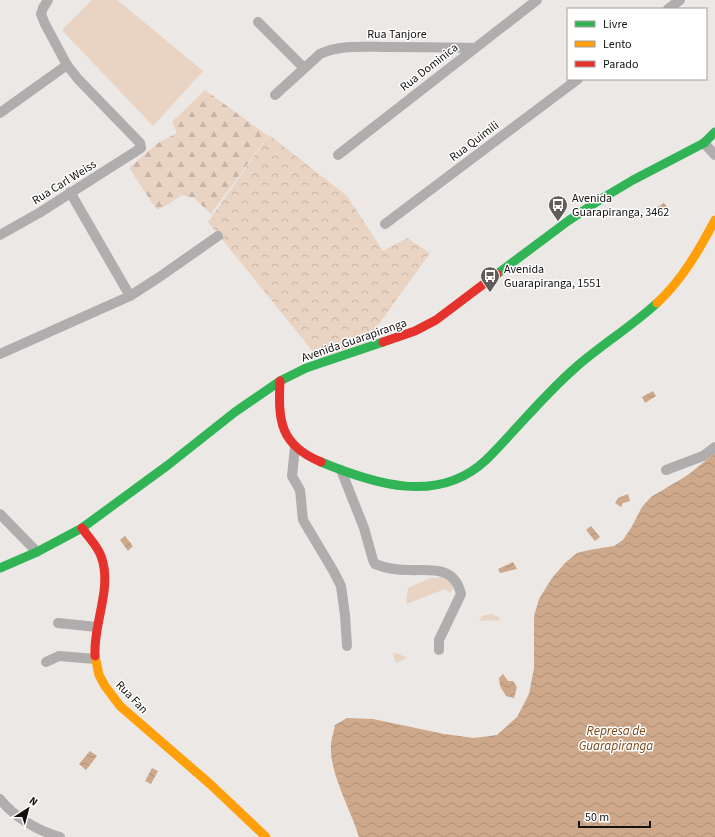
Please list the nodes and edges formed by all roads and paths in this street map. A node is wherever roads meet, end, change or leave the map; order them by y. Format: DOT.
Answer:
graph roads {
  1 [pos="48,0"];
  2 [pos="537,0"];
  3 [pos="680,0"];
  4 [pos="669,8"];
  5 [pos="258,22"];
  6 [pos="475,48"];
  7 [pos="67,65"];
  8 [pos="304,68"];
  9 [pos="577,80"];
  10 [pos="275,95"];
  11 [pos="0,113"];
  12 [pos="715,132"];
  13 [pos="704,143"];
  14 [pos="338,155"];
  15 [pos="715,155"];
  16 [pos="70,192"];
  17 [pos="715,220"];
  18 [pos="386,224"];
  19 [pos="0,235"];
  20 [pos="218,236"];
  21 [pos="130,296"];
  22 [pos="0,354"];
  23 [pos="280,380"];
  24 [pos="295,447"];
  25 [pos="715,447"];
  26 [pos="340,470"];
  27 [pos="666,470"];
  28 [pos="0,514"];
  29 [pos="82,528"];
  30 [pos="37,552"];
  31 [pos="0,568"];
  32 [pos="58,623"];
  33 [pos="97,626"];
  34 [pos="347,646"];
  35 [pos="439,650"];
  36 [pos="95,659"];
  37 [pos="46,662"];
  38 [pos="0,799"];
  39 [pos="60,837"];
  40 [pos="266,837"];
  1 -- 7 [label="street"];
  2 -- 6 [label="street, Rua Dominica"];
  3 -- 4 [label="street"];
  5 -- 8 [label="street"];
  6 -- 8 [label="street, Rua Tanjore"];
  6 -- 14 [label="street, Rua Dominica"];
  7 -- 11 [label="street"];
  7 -- 16 [label="street, Rua Carl Weiss"];
  8 -- 10 [label="street"];
  9 -- 18 [label="street, Rua Quimili"];
  12 -- 13 [label="street, Avenida Guarapiranga"];
  13 -- 15 [label="street"];
  13 -- 23 [label="street, Avenida Guarapiranga"];
  16 -- 19 [label="street, Rua Carl Weiss"];
  16 -- 21 [label="street"];
  17 -- 26 [label="street"];
  20 -- 21 [label="street"];
  21 -- 22 [label="street"];
  23 -- 24 [label="street"];
  23 -- 29 [label="street, Avenida Guarapiranga"];
  24 -- 26 [label="street"];
  24 -- 34 [label="street"];
  25 -- 27 [label="street"];
  26 -- 35 [label="street"];
  28 -- 30 [label="street"];
  29 -- 30 [label="street, Avenida Guarapiranga"];
  29 -- 33 [label="street, Rua Fan"];
  30 -- 31 [label="street, Avenida Guarapiranga"];
  32 -- 33 [label="street"];
  33 -- 36 [label="street, Rua Fan"];
  36 -- 37 [label="street"];
  36 -- 40 [label="street, Rua Fan"];
  38 -- 39 [label="street"];
}
